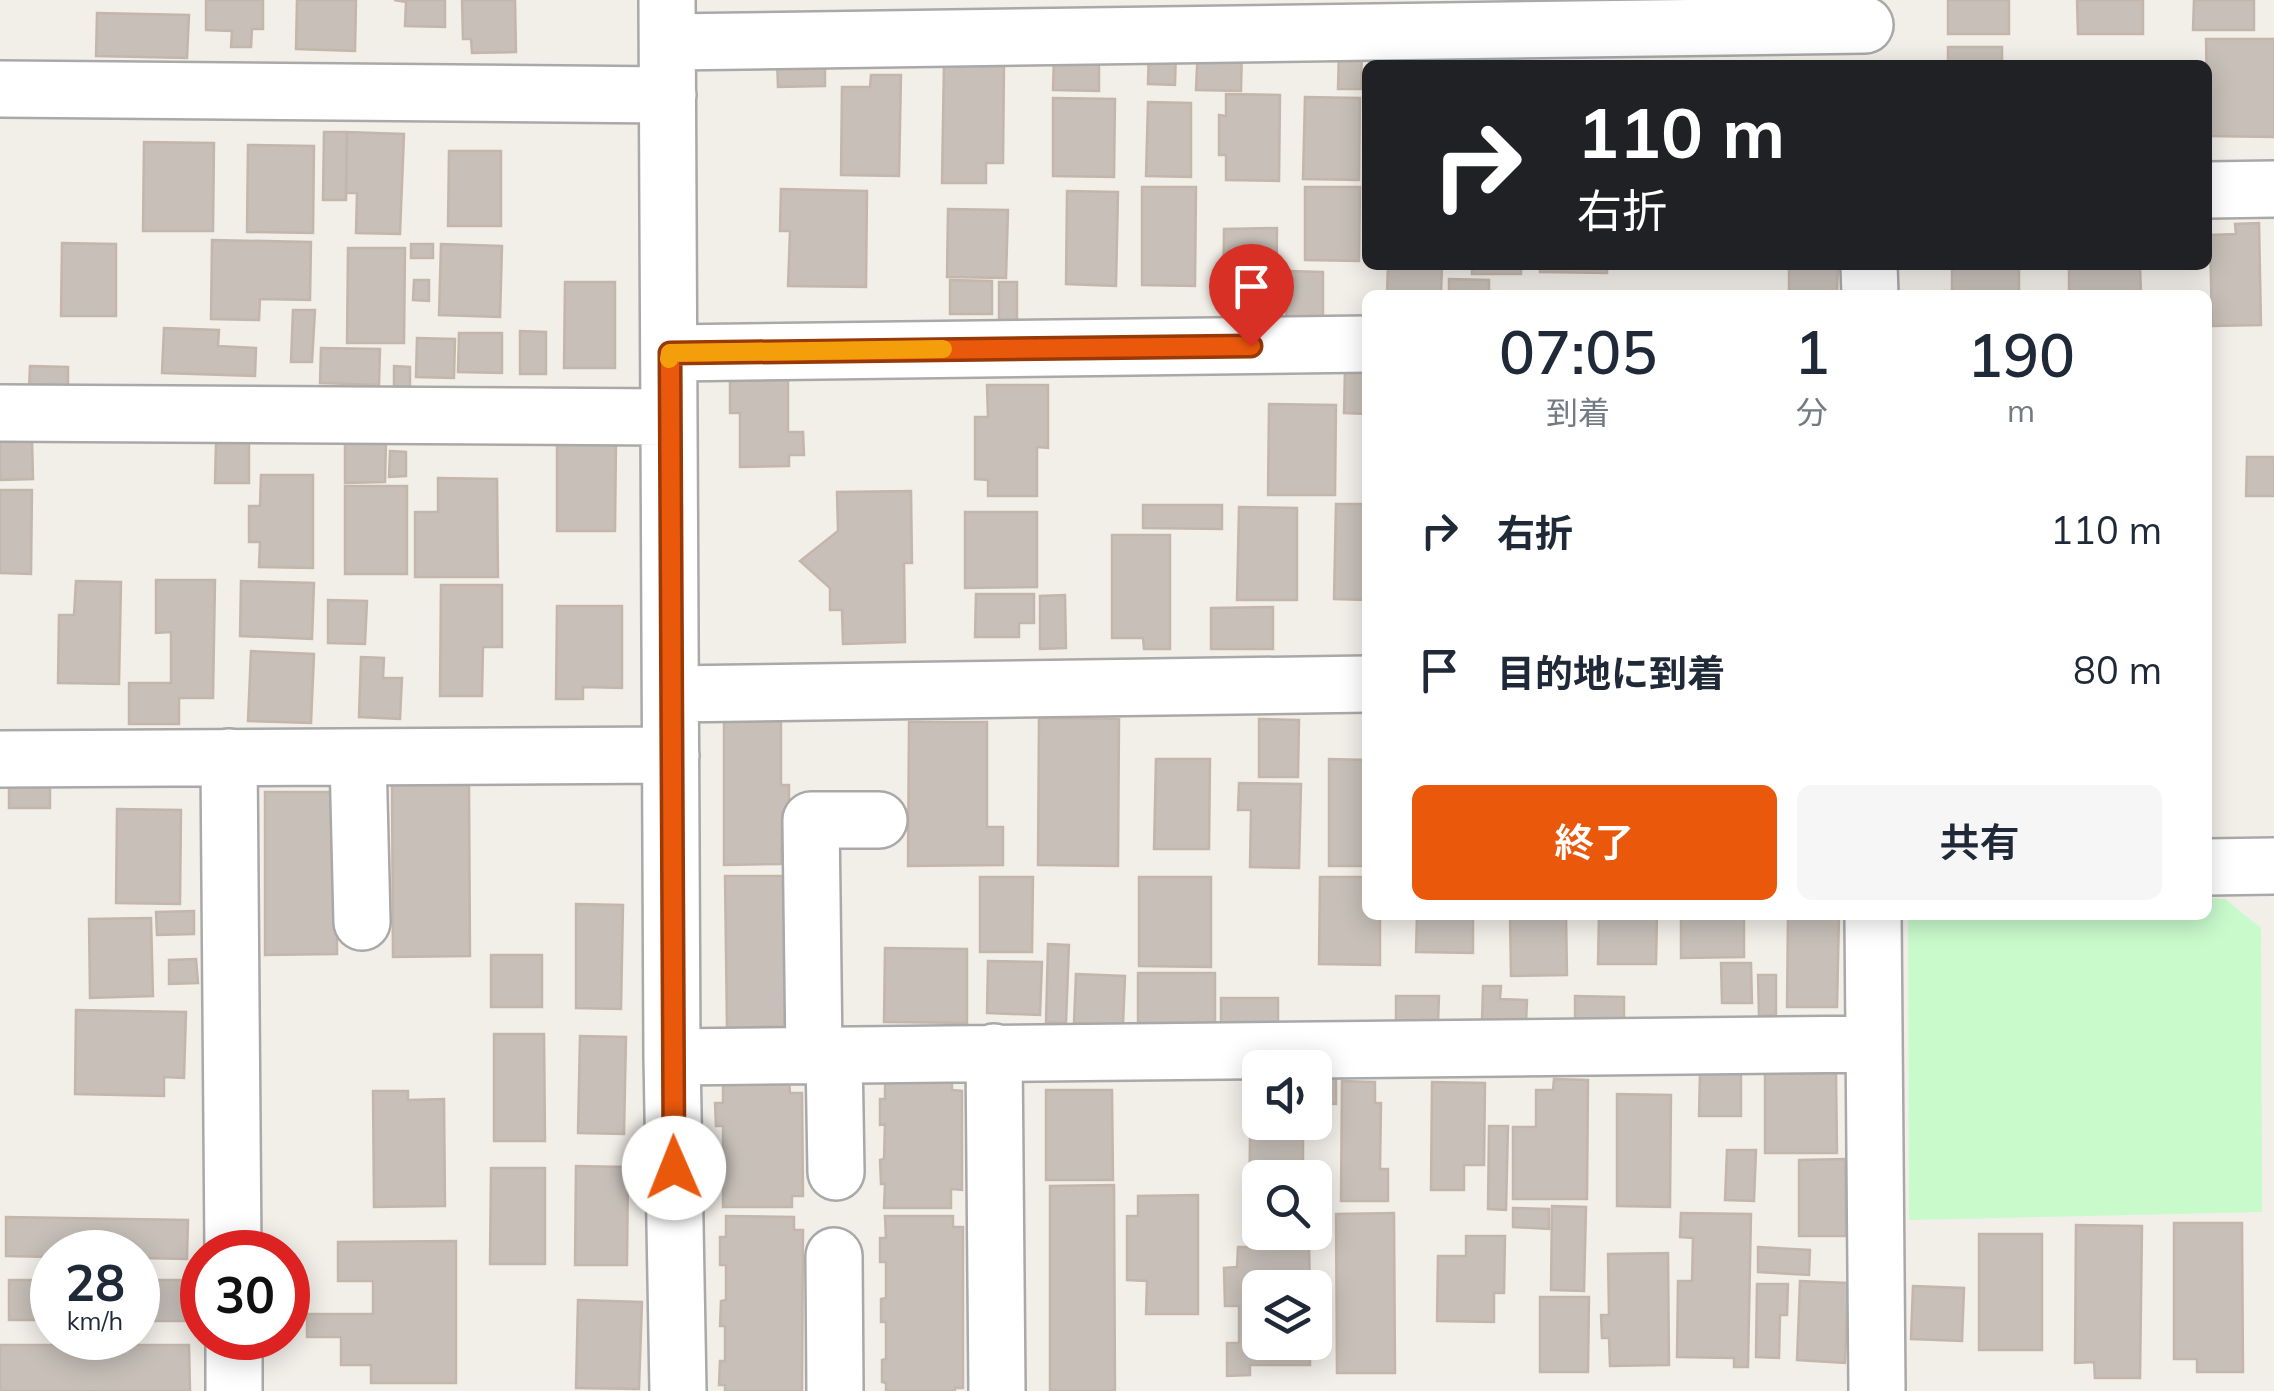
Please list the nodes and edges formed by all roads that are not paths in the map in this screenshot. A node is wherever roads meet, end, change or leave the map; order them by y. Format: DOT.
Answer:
graph roads {
  1 [pos="1769,13"];
  2 [pos="1474,15"];
  3 [pos="1216,17"];
  4 [pos="1003,19"];
  5 [pos="1865,30"];
  6 [pos="668,45"];
  7 [pos="0,89"];
  8 [pos="2274,189"];
  9 [pos="2212,190"];
  10 [pos="1362,344"];
  11 [pos="670,353"];
  12 [pos="0,413"];
  13 [pos="669,417"];
  14 [pos="1362,684"];
  15 [pos="671,694"];
  16 [pos="671,755"];
  17 [pos="229,757"];
  18 [pos="358,757"];
  19 [pos="0,758"];
  20 [pos="879,820"];
  21 [pos="2274,866"];
  22 [pos="2212,867"];
  23 [pos="1873,920"];
  24 [pos="362,922"];
  25 [pos="1874,1044"];
  26 [pos="994,1052"];
  27 [pos="824,1055"];
  28 [pos="672,1056"];
  29 [pos="836,1172"];
  30 [pos="233,1230"];
  31 [pos="834,1256"];
  32 [pos="234,1360"];
  33 [pos="234,1391"];
  34 [pos="678,1391"];
  35 [pos="836,1391"];
  36 [pos="997,1391"];
  37 [pos="1877,1391"];
  1 -- 2 [label="street"];
  1 -- 5 [label="street"];
  2 -- 3 [label="street"];
  3 -- 4 [label="street"];
  4 -- 6 [label="street"];
  6 -- 7 [label="street"];
  6 -- 11 [label="street"];
  8 -- 9 [label="street"];
  10 -- 11 [label="street"];
  11 -- 13 [label="street"];
  12 -- 13 [label="street"];
  13 -- 15 [label="street"];
  14 -- 15 [label="street"];
  15 -- 16 [label="street"];
  16 -- 18 [label="street"];
  16 -- 28 [label="street"];
  17 -- 18 [label="street"];
  17 -- 19 [label="street"];
  17 -- 30 [label="street"];
  18 -- 24 [label="street"];
  20 -- 27 [label="street"];
  21 -- 22 [label="street"];
  23 -- 25 [label="street"];
  25 -- 26 [label="street"];
  25 -- 37 [label="street"];
  26 -- 27 [label="street"];
  26 -- 36 [label="street"];
  27 -- 28 [label="street"];
  27 -- 29 [label="street"];
  28 -- 34 [label="street"];
  31 -- 35 [label="street"];
  32 -- 33 [label="street"];
}
